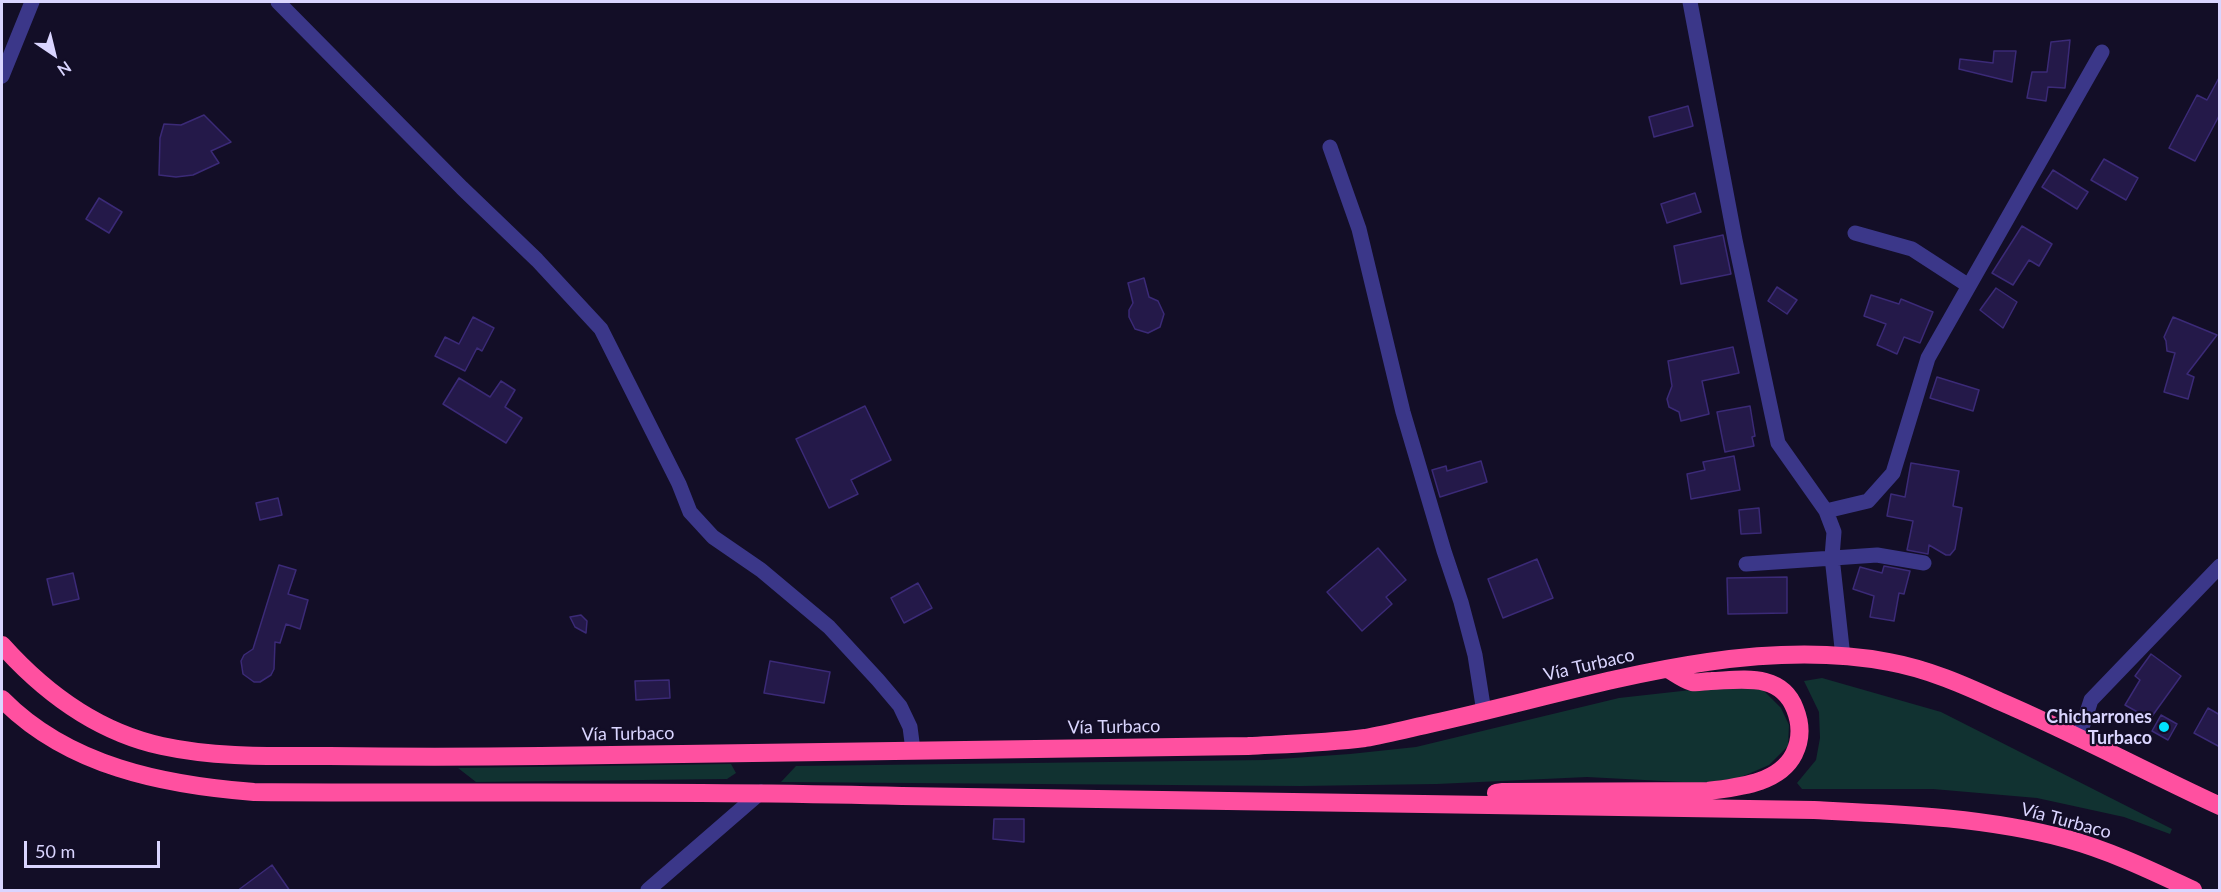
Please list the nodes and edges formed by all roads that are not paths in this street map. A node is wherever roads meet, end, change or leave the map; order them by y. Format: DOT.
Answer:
graph roads {
  1 [pos="32,2"];
  2 [pos="278,2"];
  3 [pos="1690,2"];
  4 [pos="2102,52"];
  5 [pos="2,75"];
  6 [pos="1330,147"];
  7 [pos="1855,233"];
  8 [pos="1969,286"];
  9 [pos="1826,511"];
  10 [pos="1832,557"];
  11 [pos="1924,563"];
  12 [pos="1746,564"];
  13 [pos="2220,566"];
  14 [pos="2,645"];
  15 [pos="1843,657"];
  16 [pos="1668,669"];
  17 [pos="2,699"];
  18 [pos="1484,712"];
  19 [pos="2079,737"];
  20 [pos="913,750"];
  21 [pos="760,792"];
  22 [pos="1465,803"];
  23 [pos="2220,807"];
  24 [pos="648,891"];
  25 [pos="2193,891"];
  1 -- 5 [label="street"];
  2 -- 20 [label="street"];
  3 -- 9 [label="street"];
  4 -- 8 [label="street"];
  6 -- 18 [label="street"];
  7 -- 8 [label="street"];
  8 -- 9 [label="street"];
  9 -- 10 [label="street"];
  10 -- 11 [label="street"];
  10 -- 12 [label="street"];
  10 -- 15 [label="street"];
  13 -- 19 [label="street"];
  14 -- 20 [label="highway, Vía Turbaco"];
  15 -- 16 [label="highway, Vía Turbaco"];
  15 -- 19 [label="highway, Vía Turbaco"];
  16 -- 18 [label="highway, Vía Turbaco"];
  16 -- 22 [label="highway"];
  17 -- 21 [label="highway, Vía Turbaco"];
  18 -- 20 [label="highway, Vía Turbaco"];
  19 -- 23 [label="highway, Vía Turbaco"];
  21 -- 22 [label="highway, Vía Turbaco"];
  21 -- 24 [label="street"];
  22 -- 25 [label="highway, Vía Turbaco"];
}
